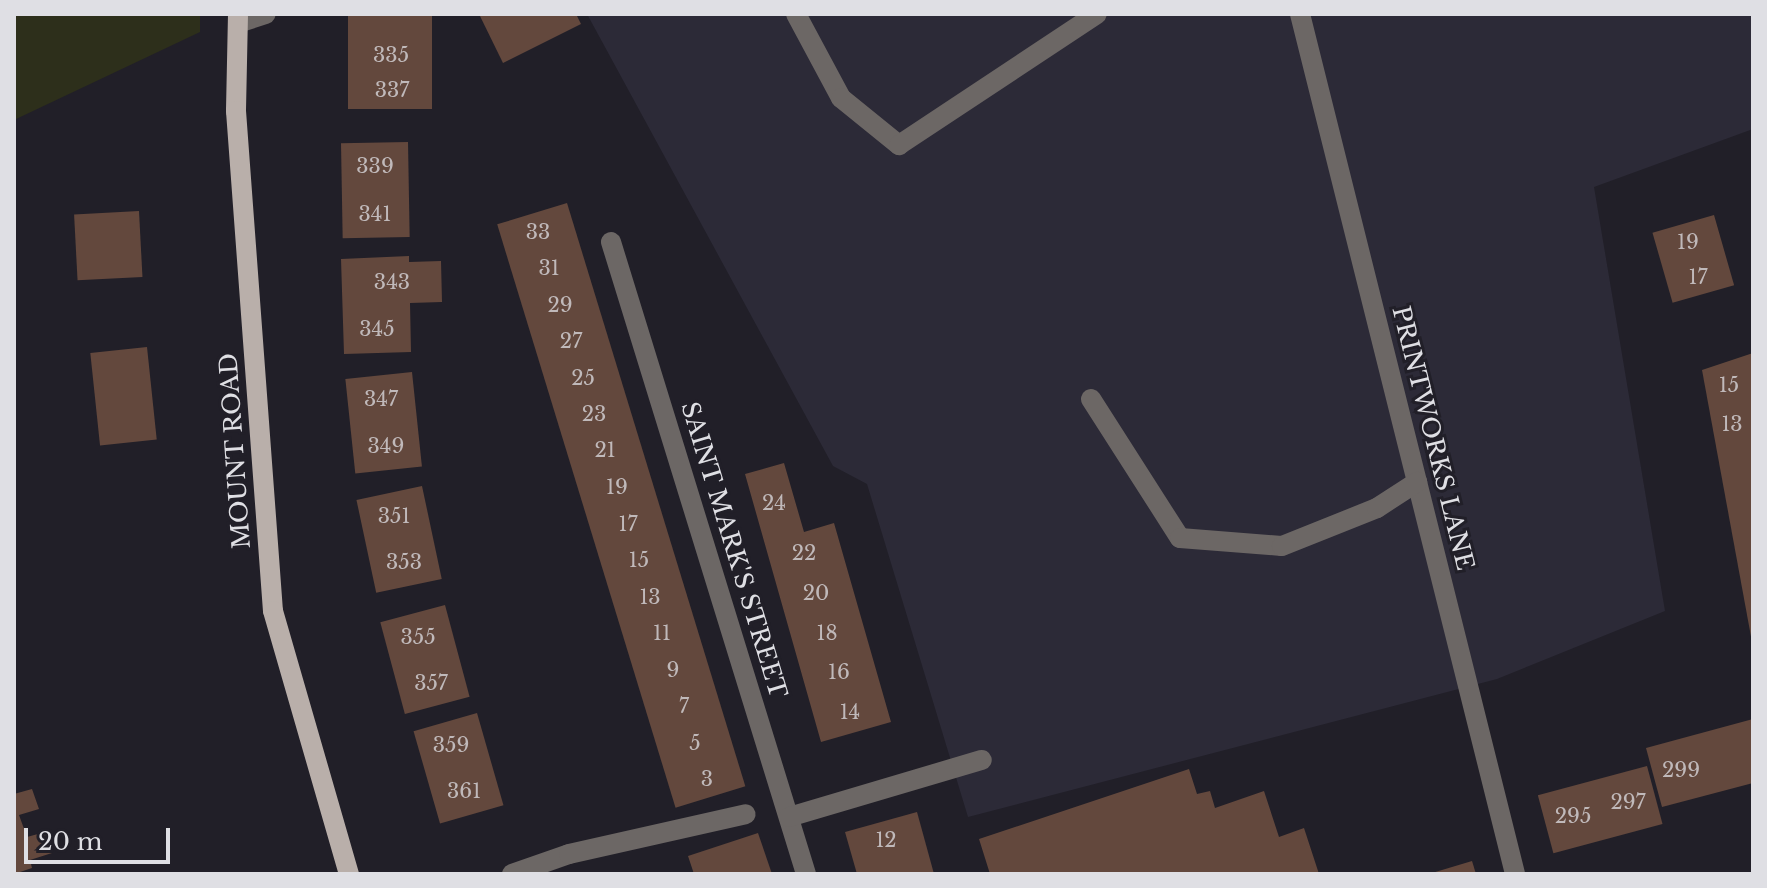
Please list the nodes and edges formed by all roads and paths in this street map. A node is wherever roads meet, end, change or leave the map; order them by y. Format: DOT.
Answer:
graph roads {
  1 [pos="266,14"];
  2 [pos="796,14"];
  3 [pos="1097,14"];
  4 [pos="1300,14"];
  5 [pos="238,18"];
  6 [pos="611,242"];
  7 [pos="1091,399"];
  8 [pos="1417,482"];
  9 [pos="982,760"];
  10 [pos="746,814"];
  11 [pos="789,817"];
  12 [pos="349,874"];
  13 [pos="512,874"];
  14 [pos="806,874"];
  15 [pos="1515,874"];
  1 -- 5 [label="street"];
  2 -- 3 [label="street"];
  4 -- 8 [label="street, PRINTWORKS LANE"];
  5 -- 12 [label="main road, MOUNT ROAD"];
  6 -- 11 [label="street, SAINT MARK'S STREET"];
  7 -- 8 [label="street"];
  8 -- 15 [label="street, PRINTWORKS LANE"];
  9 -- 11 [label="street"];
  10 -- 13 [label="street"];
  11 -- 14 [label="street, SAINT MARK'S STREET"];
}
